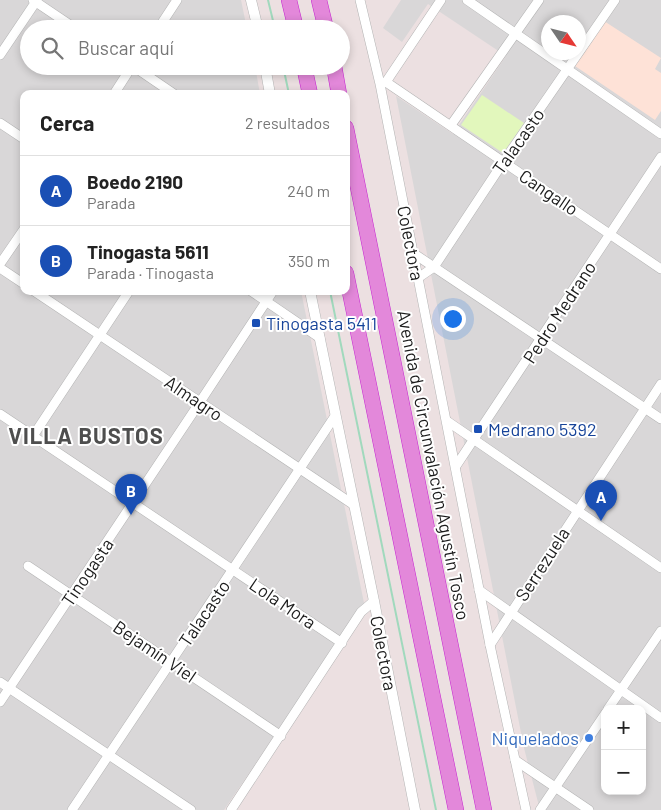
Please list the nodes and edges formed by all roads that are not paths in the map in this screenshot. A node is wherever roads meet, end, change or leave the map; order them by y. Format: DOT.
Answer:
graph roads {
  1 [pos="177,0"];
  2 [pos="251,0"];
  3 [pos="290,0"];
  4 [pos="319,0"];
  5 [pos="360,0"];
  6 [pos="441,0"];
  7 [pos="466,0"];
  8 [pos="539,0"];
  9 [pos="616,0"];
  10 [pos="35,1"];
  11 [pos="23,20"];
  12 [pos="63,20"];
  13 [pos="164,20"];
  14 [pos="256,20"];
  15 [pos="294,20"];
  16 [pos="324,20"];
  17 [pos="20,24"];
  18 [pos="516,34"];
  19 [pos="0,55"];
  20 [pos="568,70"];
  21 [pos="126,75"];
  22 [pos="146,75"];
  23 [pos="266,75"];
  24 [pos="306,75"];
  25 [pos="336,75"];
  26 [pos="383,83"];
  27 [pos="117,90"];
  28 [pos="168,90"];
  29 [pos="269,90"];
  30 [pos="309,90"];
  31 [pos="338,90"];
  32 [pos="0,123"];
  33 [pos="452,125"];
  34 [pos="661,134"];
  35 [pos="20,136"];
  36 [pos="350,148"];
  37 [pos="661,157"];
  38 [pos="504,161"];
  39 [pos="610,234"];
  40 [pos="20,235"];
  41 [pos="413,253"];
  42 [pos="0,264"];
  43 [pos="434,266"];
  44 [pos="0,268"];
  45 [pos="661,269"];
  46 [pos="418,278"];
  47 [pos="20,281"];
  48 [pos="350,293"];
  49 [pos="40,295"];
  50 [pos="126,295"];
  51 [pos="256,295"];
  52 [pos="270,295"];
  53 [pos="311,295"];
  54 [pos="266,302"];
  55 [pos="100,335"];
  56 [pos="320,338"];
  57 [pos="542,338"];
  58 [pos="661,384"];
  59 [pos="200,402"];
  60 [pos="645,408"];
  61 [pos="0,414"];
  62 [pos="335,416"];
  63 [pos="661,418"];
  64 [pos="446,421"];
  65 [pos="33,436"];
  66 [pos="474,440"];
  67 [pos="456,466"];
  68 [pos="300,469"];
  69 [pos="133,503"];
  70 [pos="354,505"];
  71 [pos="577,510"];
  72 [pos="28,566"];
  73 [pos="661,568"];
  74 [pos="233,570"];
  75 [pos="480,590"];
  76 [pos="71,596"];
  77 [pos="374,601"];
  78 [pos="510,612"];
  79 [pos="661,631"];
  80 [pos="342,643"];
  81 [pos="490,645"];
  82 [pos="171,662"];
  83 [pos="0,682"];
  84 [pos="9,688"];
  85 [pos="621,690"];
  86 [pos="0,702"];
  87 [pos="611,705"];
  88 [pos="661,718"];
  89 [pos="601,720"];
  90 [pos="281,736"];
  91 [pos="109,755"];
  92 [pos="515,760"];
  93 [pos="555,788"];
  94 [pos="543,808"];
  95 [pos="72,810"];
  96 [pos="192,810"];
  97 [pos="231,810"];
  98 [pos="415,810"];
  99 [pos="456,810"];
  100 [pos="484,810"];
  101 [pos="526,810"];
  102 [pos="589,810"];
  1 -- 13 [label="street"];
  2 -- 14 [label="street"];
  3 -- 15 [label="highway"];
  4 -- 16 [label="highway"];
  5 -- 26 [label="street, Colectora"];
  6 -- 26 [label="street"];
  7 -- 18 [label="street"];
  8 -- 18 [label="street"];
  9 -- 20 [label="street, Talacasto"];
  10 -- 11 [label="street"];
  10 -- 12 [label="street"];
  17 -- 19 [label="street"];
  18 -- 20 [label="street"];
  18 -- 33 [label="street"];
  20 -- 34 [label="street"];
  20 -- 38 [label="street, Talacasto"];
  21 -- 27 [label="street"];
  22 -- 28 [label="street"];
  23 -- 29 [label="street"];
  24 -- 30 [label="highway"];
  25 -- 31 [label="highway"];
  26 -- 33 [label="street, Cangallo"];
  26 -- 41 [label="street, Colectora"];
  32 -- 35 [label="street"];
  33 -- 38 [label="street, Cangallo"];
  36 -- 100 [label="highway, Avenida de Circunvalación Agustín Tosco"];
  37 -- 39 [label="street, Pedro Medrano"];
  38 -- 39 [label="street, Cangallo"];
  38 -- 43 [label="street, Talacasto"];
  39 -- 45 [label="street, Cangallo"];
  39 -- 57 [label="street, Pedro Medrano"];
  40 -- 42 [label="street"];
  41 -- 43 [label="street"];
  41 -- 46 [label="street, Colectora"];
  43 -- 46 [label="street, Talacasto"];
  43 -- 57 [label="street"];
  44 -- 47 [label="street"];
  46 -- 64 [label="street, Colectora"];
  48 -- 99 [label="highway"];
  49 -- 55 [label="street, Almagro"];
  50 -- 55 [label="street"];
  51 -- 54 [label="street"];
  52 -- 54 [label="street, Tinogasta"];
  53 -- 56 [label="street, Colectora"];
  54 -- 56 [label="street"];
  54 -- 59 [label="street, Tinogasta"];
  55 -- 59 [label="street, Almagro"];
  55 -- 65 [label="street"];
  56 -- 62 [label="street, Colectora"];
  57 -- 60 [label="street"];
  57 -- 66 [label="street, Pedro Medrano"];
  58 -- 60 [label="street, Serrezuela"];
  59 -- 68 [label="street, Almagro"];
  59 -- 69 [label="street, Tinogasta"];
  60 -- 63 [label="street"];
  60 -- 71 [label="street, Serrezuela"];
  61 -- 65 [label="street, Lola Mora"];
  62 -- 68 [label="street, Talacasto"];
  62 -- 70 [label="street, Colectora"];
  64 -- 66 [label="street"];
  64 -- 67 [label="street, Colectora"];
  65 -- 69 [label="street, Lola Mora"];
  66 -- 67 [label="street, Pedro Medrano"];
  66 -- 71 [label="street"];
  67 -- 75 [label="street, Colectora"];
  68 -- 70 [label="street, Almagro"];
  68 -- 74 [label="street, Talacasto"];
  69 -- 74 [label="street, Lola Mora"];
  69 -- 76 [label="street, Tinogasta"];
  70 -- 77 [label="street, Colectora"];
  71 -- 73 [label="street"];
  71 -- 78 [label="street, Serrezuela"];
  72 -- 76 [label="street, Bejamín Viel"];
  74 -- 80 [label="street, Lola Mora"];
  74 -- 82 [label="street, Talacasto"];
  75 -- 78 [label="street"];
  75 -- 81 [label="street, Colectora"];
  76 -- 82 [label="street, Bejamín Viel"];
  76 -- 84 [label="street, Tinogasta"];
  77 -- 80 [label="street"];
  77 -- 98 [label="street, Colectora"];
  78 -- 81 [label="street, Serrezuela"];
  78 -- 85 [label="street"];
  79 -- 85 [label="street"];
  80 -- 90 [label="street"];
  81 -- 92 [label="street, Colectora"];
  82 -- 90 [label="street, Bejamín Viel"];
  82 -- 91 [label="street, Talacasto"];
  83 -- 84 [label="street"];
  84 -- 86 [label="street, Tinogasta"];
  84 -- 91 [label="street"];
  85 -- 87 [label="street"];
  85 -- 88 [label="street"];
  89 -- 93 [label="street"];
  90 -- 97 [label="street"];
  91 -- 95 [label="street, Talacasto"];
  91 -- 96 [label="street"];
  92 -- 93 [label="street"];
  92 -- 101 [label="street, Colectora"];
  93 -- 94 [label="street"];
  93 -- 102 [label="street"];
}
